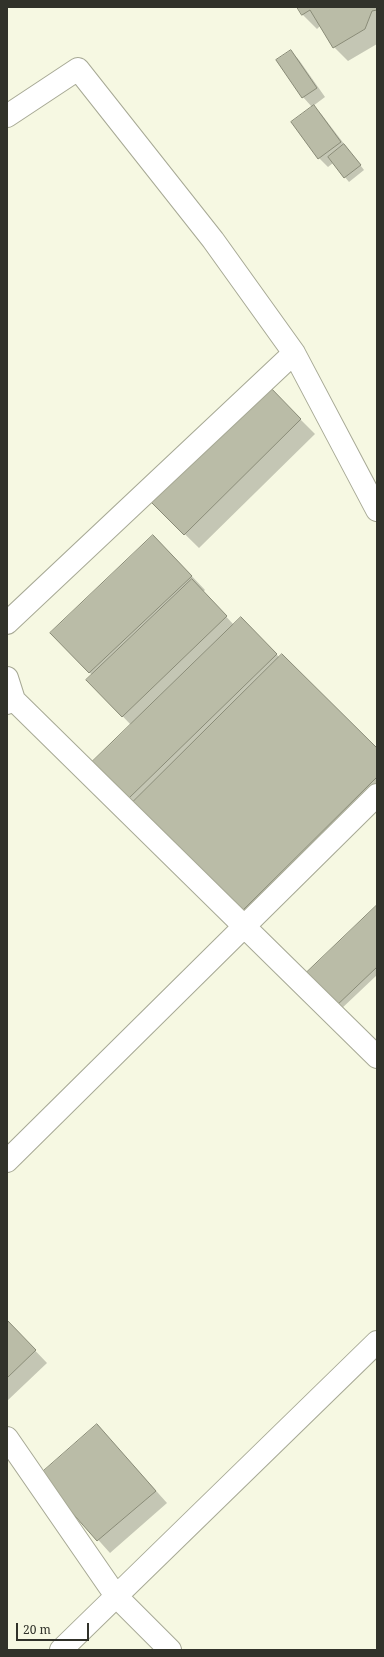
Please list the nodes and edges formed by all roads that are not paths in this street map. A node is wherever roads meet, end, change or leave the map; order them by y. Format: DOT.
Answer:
graph roads {
  1 [pos="7,116"];
  2 [pos="294,353"];
  3 [pos="377,510"];
  4 [pos="7,623"];
  5 [pos="7,678"];
  6 [pos="10,702"];
  7 [pos="377,795"];
  8 [pos="244,927"];
  9 [pos="377,1057"];
  10 [pos="7,1161"];
  11 [pos="377,1342"];
  12 [pos="7,1438"];
  13 [pos="116,1596"];
  14 [pos="61,1650"];
  15 [pos="170,1650"];
  1 -- 2 [label="street"];
  2 -- 3 [label="street"];
  2 -- 4 [label="street"];
  5 -- 6 [label="street"];
  6 -- 8 [label="street"];
  7 -- 8 [label="street"];
  8 -- 9 [label="street"];
  8 -- 10 [label="street"];
  11 -- 13 [label="street"];
  12 -- 13 [label="street"];
  13 -- 14 [label="street"];
  13 -- 15 [label="street"];
}
